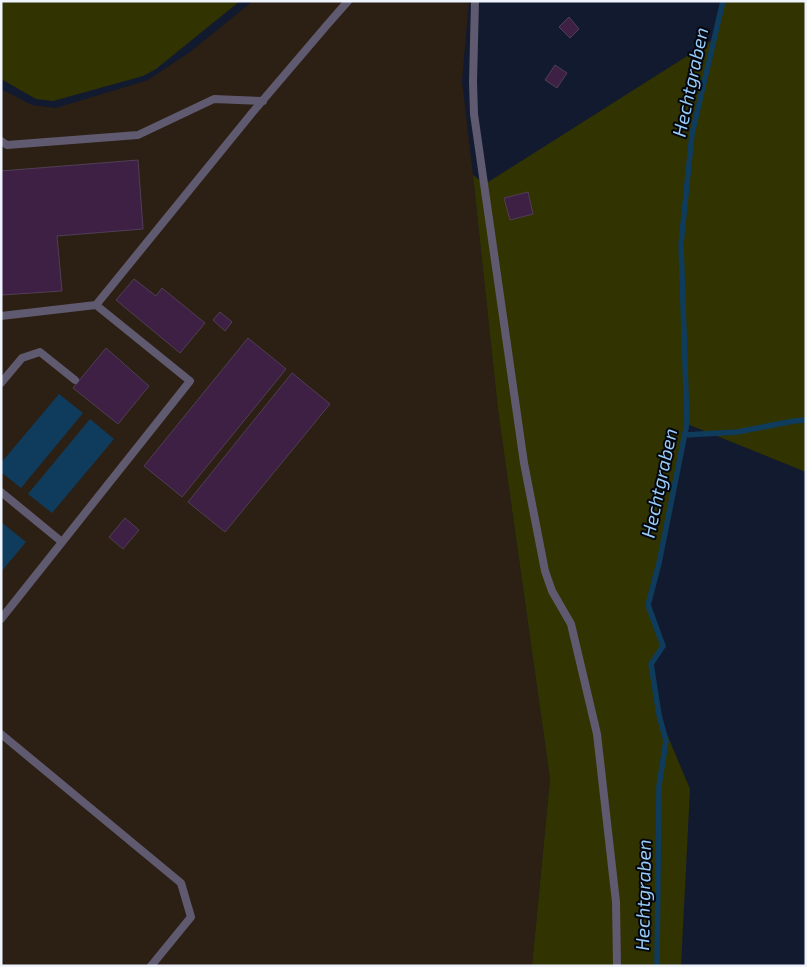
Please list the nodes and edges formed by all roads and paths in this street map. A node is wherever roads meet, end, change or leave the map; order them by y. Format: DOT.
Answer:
graph roads {
  1 [pos="348,1"];
  2 [pos="476,1"];
  3 [pos="263,101"];
  4 [pos="1,141"];
  5 [pos="96,305"];
  6 [pos="1,316"];
  7 [pos="75,380"];
  8 [pos="1,383"];
  9 [pos="1,492"];
  10 [pos="62,542"];
  11 [pos="1,619"];
  12 [pos="1,734"];
  13 [pos="151,966"];
  14 [pos="617,966"];
  1 -- 3 [label="lane"];
  2 -- 14 [label="lane"];
  3 -- 4 [label="lane"];
  3 -- 5 [label="lane"];
  5 -- 6 [label="lane"];
  5 -- 10 [label="lane"];
  7 -- 8 [label="lane"];
  9 -- 10 [label="lane"];
  10 -- 11 [label="lane"];
  12 -- 13 [label="lane"];
}
